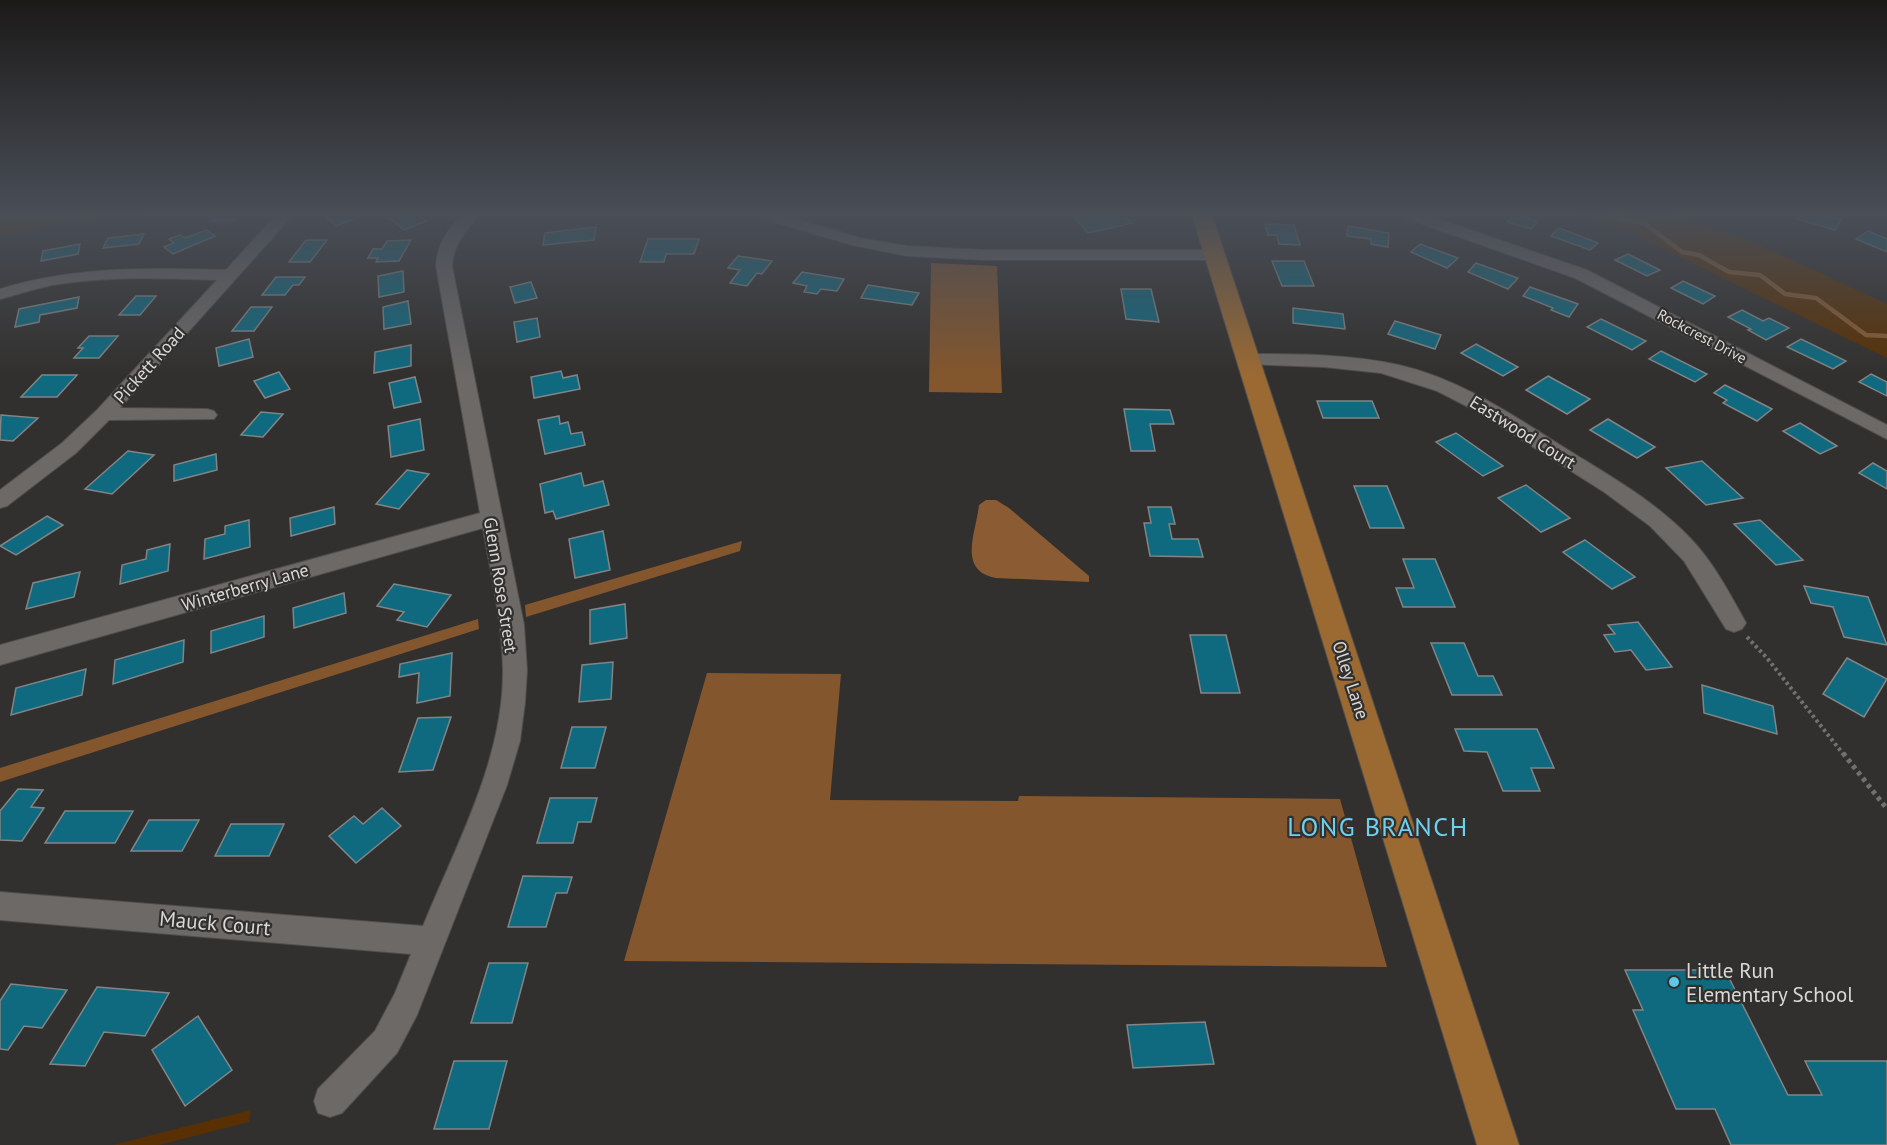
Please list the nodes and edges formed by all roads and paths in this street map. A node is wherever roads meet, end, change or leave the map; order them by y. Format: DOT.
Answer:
graph roads {
  1 [pos="236,268"];
  2 [pos="444,268"];
  3 [pos="1219,268"];
  4 [pos="1565,268"];
  5 [pos="230,275"];
  6 [pos="0,294"];
  7 [pos="1249,360"];
  8 [pos="104,414"];
  9 [pos="207,415"];
  10 [pos="1887,433"];
  11 [pos="0,501"];
  12 [pos="491,518"];
  13 [pos="1734,623"];
  14 [pos="0,655"];
  15 [pos="1887,809"];
  16 [pos="0,906"];
  17 [pos="430,941"];
  18 [pos="330,1101"];
  19 [pos="1498,1145"];
  1 -- 5 [label="street, Pickett Road"];
  2 -- 12 [label="street, Glenn Rose Street"];
  3 -- 7 [label="main road, Olley Lane"];
  4 -- 10 [label="street, Rockcrest Drive"];
  5 -- 6 [label="street"];
  5 -- 8 [label="street, Pickett Road"];
  7 -- 13 [label="street, Eastwood Court"];
  7 -- 19 [label="main road, Olley Lane"];
  8 -- 9 [label="street"];
  8 -- 11 [label="street, Pickett Road"];
  12 -- 14 [label="street, Winterberry Lane"];
  12 -- 17 [label="street, Glenn Rose Street"];
  13 -- 15 [label="path"];
  16 -- 17 [label="street, Mauck Court"];
  17 -- 18 [label="street, Glenn Rose Street"];
}
